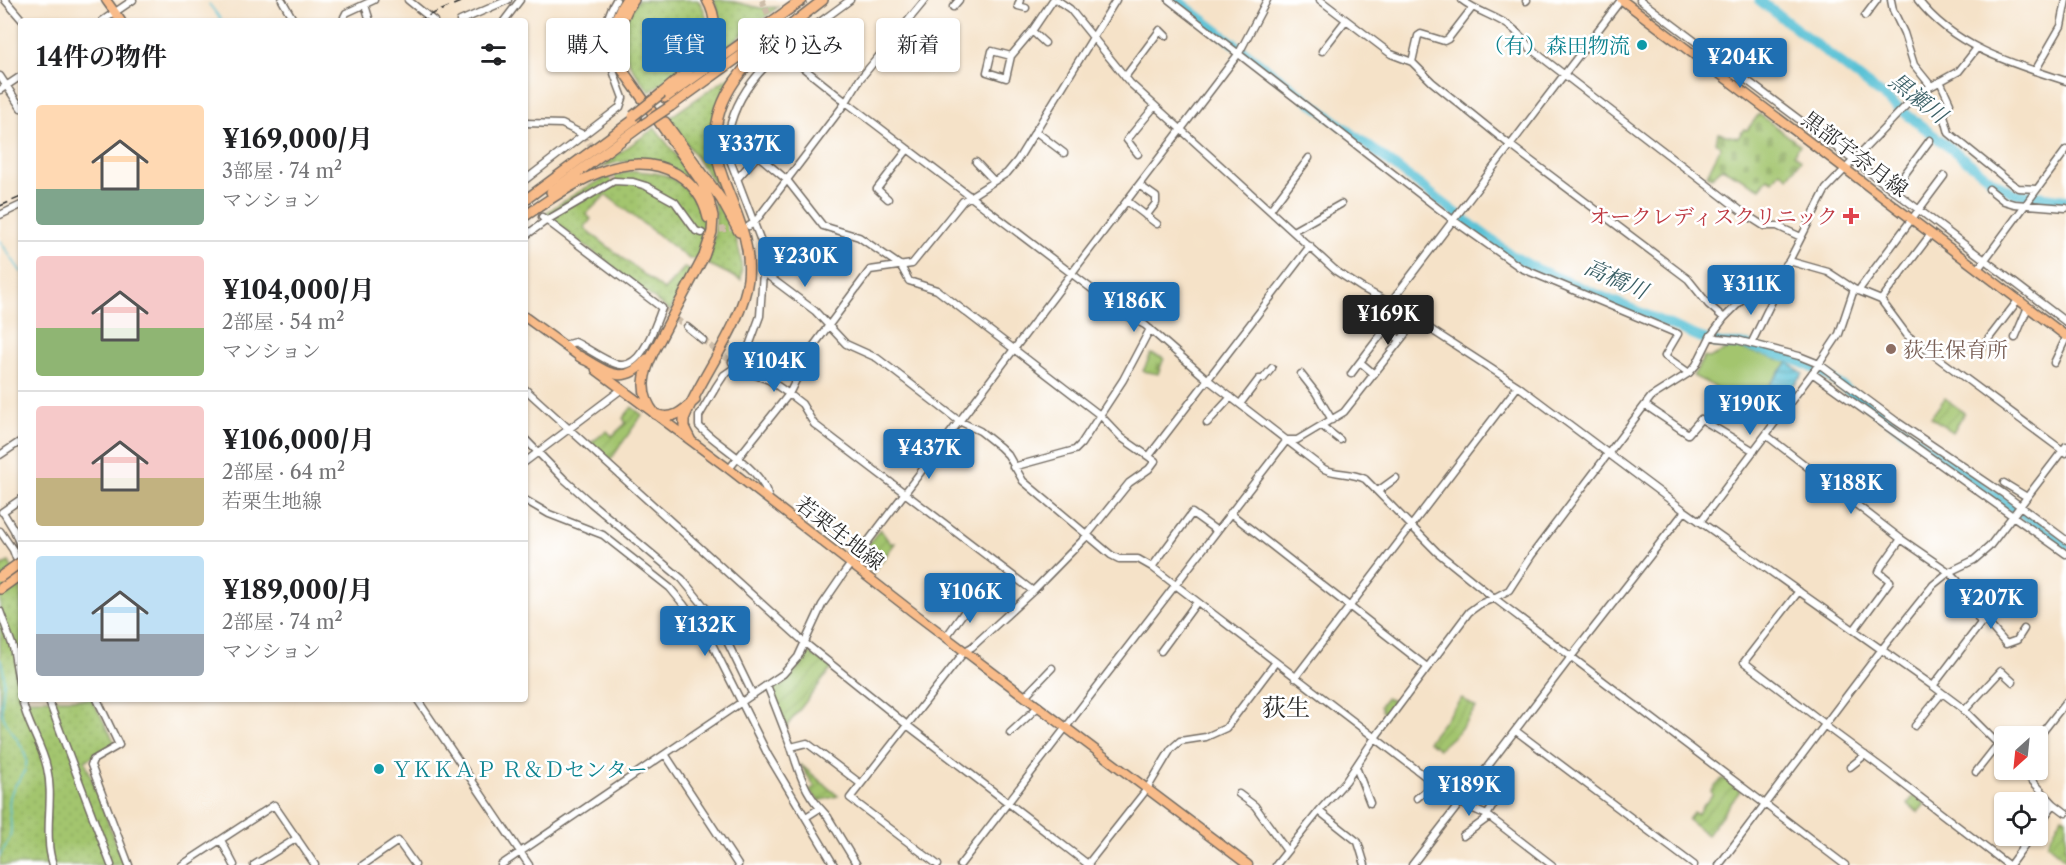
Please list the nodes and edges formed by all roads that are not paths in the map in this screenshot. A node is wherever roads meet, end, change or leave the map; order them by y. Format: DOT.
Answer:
graph roads {
  1 [pos="5,0"];
  2 [pos="106,0"];
  3 [pos="133,0"];
  4 [pos="282,0"];
  5 [pos="374,0"];
  6 [pos="408,0"];
  7 [pos="508,0"];
  8 [pos="520,0"];
  9 [pos="616,0"];
  10 [pos="626,0"];
  11 [pos="634,0"];
  12 [pos="707,0"];
  13 [pos="802,0"];
  14 [pos="821,0"];
  15 [pos="850,0"];
  16 [pos="925,0"];
  17 [pos="959,0"];
  18 [pos="1020,0"];
  19 [pos="1055,0"];
  20 [pos="1116,0"];
  21 [pos="1170,0"];
  22 [pos="1267,0"];
  23 [pos="1320,0"];
  24 [pos="1462,0"];
  25 [pos="1621,0"];
  26 [pos="1640,0"];
  27 [pos="1877,0"];
  28 [pos="1891,0"];
  29 [pos="1918,0"];
  30 [pos="2066,0"];
  31 [pos="365,5"];
  32 [pos="953,7"];
  33 [pos="1026,8"];
  34 [pos="1472,8"];
  35 [pos="115,12"];
  36 [pos="1865,16"];
  37 [pos="20,18"];
  38 [pos="106,18"];
  39 [pos="119,18"];
  40 [pos="292,18"];
  41 [pos="344,18"];
  42 [pos="369,18"];
  43 [pos="430,18"];
  44 [pos="467,18"];
  45 [pos="506,18"];
  46 [pos="826,18"];
  47 [pos="1346,20"];
  48 [pos="1032,31"];
  49 [pos="1166,36"];
  50 [pos="1092,38"];
  51 [pos="1045,43"];
  52 [pos="1977,48"];
  53 [pos="1322,51"];
  54 [pos="1239,53"];
  55 [pos="1011,56"];
  56 [pos="1412,62"];
  57 [pos="2035,71"];
  58 [pos="760,72"];
  59 [pos="808,72"];
  60 [pos="1565,74"];
  61 [pos="0,76"];
  62 [pos="1125,77"];
  63 [pos="18,78"];
  64 [pos="1940,81"];
  65 [pos="2066,81"];
  66 [pos="6,85"];
  67 [pos="1931,86"];
  68 [pos="0,90"];
  69 [pos="666,99"];
  70 [pos="846,102"];
  71 [pos="18,103"];
  72 [pos="1155,106"];
  73 [pos="636,120"];
  74 [pos="528,123"];
  75 [pos="1182,130"];
  76 [pos="729,131"];
  77 [pos="1035,131"];
  78 [pos="584,135"];
  79 [pos="1930,140"];
  80 [pos="1510,145"];
  81 [pos="908,149"];
  82 [pos="2066,150"];
  83 [pos="1064,153"];
  84 [pos="1138,154"];
  85 [pos="758,155"];
  86 [pos="1309,158"];
  87 [pos="1853,160"];
  88 [pos="976,162"];
  89 [pos="1844,169"];
  90 [pos="1944,176"];
  91 [pos="528,178"];
  92 [pos="737,179"];
  93 [pos="786,180"];
  94 [pos="994,181"];
  95 [pos="1139,185"];
  96 [pos="1989,189"];
  97 [pos="1893,190"];
  98 [pos="2034,190"];
  99 [pos="969,196"];
  100 [pos="528,198"];
  101 [pos="888,199"];
  102 [pos="1127,201"];
  103 [pos="1341,204"];
  104 [pos="2025,204"];
  105 [pos="18,207"];
  106 [pos="2066,208"];
  107 [pos="528,209"];
  108 [pos="1270,210"];
  109 [pos="1918,210"];
  110 [pos="528,214"];
  111 [pos="0,215"];
  112 [pos="1146,216"];
  113 [pos="544,219"];
  114 [pos="1911,219"];
  115 [pos="1453,220"];
  116 [pos="752,224"];
  117 [pos="1157,224"];
  118 [pos="1293,231"];
  119 [pos="528,233"];
  120 [pos="702,233"];
  121 [pos="1931,234"];
  122 [pos="1801,237"];
  123 [pos="1310,246"];
  124 [pos="704,256"];
  125 [pos="748,260"];
  126 [pos="1984,260"];
  127 [pos="1789,261"];
  128 [pos="901,266"];
  129 [pos="1978,268"];
  130 [pos="763,272"];
  131 [pos="1071,273"];
  132 [pos="1770,279"];
  133 [pos="1856,290"];
  134 [pos="1881,300"];
  135 [pos="2019,300"];
  136 [pos="1390,303"];
  137 [pos="2028,307"];
  138 [pos="1413,317"];
  139 [pos="1724,318"];
  140 [pos="528,319"];
  141 [pos="1394,319"];
  142 [pos="2066,322"];
  143 [pos="828,325"];
  144 [pos="687,327"];
  145 [pos="1150,329"];
  146 [pos="1386,329"];
  147 [pos="1711,335"];
  148 [pos="2066,337"];
  149 [pos="2015,338"];
  150 [pos="703,340"];
  151 [pos="1400,340"];
  152 [pos="1751,344"];
  153 [pos="564,345"];
  154 [pos="1983,346"];
  155 [pos="1012,350"];
  156 [pos="654,351"];
  157 [pos="579,356"];
  158 [pos="1360,362"];
  159 [pos="2054,363"];
  160 [pos="734,364"];
  161 [pos="1819,364"];
  162 [pos="1272,368"];
  163 [pos="1689,373"];
  164 [pos="1351,374"];
  165 [pos="1374,374"];
  166 [pos="1812,374"];
  167 [pos="1301,375"];
  168 [pos="1207,379"];
  169 [pos="1518,386"];
  170 [pos="622,389"];
  171 [pos="528,392"];
  172 [pos="789,394"];
  173 [pos="1231,398"];
  174 [pos="694,400"];
  175 [pos="1240,404"];
  176 [pos="1645,405"];
  177 [pos="655,414"];
  178 [pos="1101,416"];
  179 [pos="1332,420"];
  180 [pos="959,421"];
  181 [pos="1207,423"];
  182 [pos="1322,426"];
  183 [pos="570,429"];
  184 [pos="1766,435"];
  185 [pos="690,439"];
  186 [pos="1287,440"];
  187 [pos="1340,440"];
  188 [pos="528,442"];
  189 [pos="18,443"];
  190 [pos="2065,450"];
  191 [pos="1754,451"];
  192 [pos="538,452"];
  193 [pos="1609,453"];
  194 [pos="0,455"];
  195 [pos="1149,456"];
  196 [pos="737,458"];
  197 [pos="528,460"];
  198 [pos="1013,467"];
  199 [pos="729,469"];
  200 [pos="1396,478"];
  201 [pos="2004,483"];
  202 [pos="1378,491"];
  203 [pos="904,494"];
  204 [pos="2027,497"];
  205 [pos="769,500"];
  206 [pos="18,501"];
  207 [pos="528,502"];
  208 [pos="2020,506"];
  209 [pos="1685,511"];
  210 [pos="1,512"];
  211 [pos="1230,513"];
  212 [pos="2013,516"];
  213 [pos="1700,522"];
  214 [pos="1411,527"];
  215 [pos="0,531"];
  216 [pos="1217,531"];
  217 [pos="1088,535"];
  218 [pos="1901,538"];
  219 [pos="18,540"];
  220 [pos="2066,540"];
  221 [pos="2066,554"];
  222 [pos="850,563"];
  223 [pos="18,564"];
  224 [pos="18,564"];
  225 [pos="1152,567"];
  226 [pos="1949,572"];
  227 [pos="18,575"];
  228 [pos="0,578"];
  229 [pos="1175,585"];
  230 [pos="0,589"];
  231 [pos="1033,591"];
  232 [pos="1799,591"];
  233 [pos="974,598"];
  234 [pos="1494,598"];
  235 [pos="1197,602"];
  236 [pos="1350,606"];
  237 [pos="0,611"];
  238 [pos="1981,623"];
  239 [pos="2024,629"];
  240 [pos="1854,630"];
  241 [pos="946,637"];
  242 [pos="805,644"];
  243 [pos="1881,649"];
  244 [pos="965,651"];
  245 [pos="1161,651"];
  246 [pos="1571,657"];
  247 [pos="1275,663"];
  248 [pos="1427,667"];
  249 [pos="1052,668"];
  250 [pos="18,676"];
  251 [pos="1295,678"];
  252 [pos="2013,682"];
  253 [pos="766,685"];
  254 [pos="1933,686"];
  255 [pos="1942,693"];
  256 [pos="753,695"];
  257 [pos="1025,696"];
  258 [pos="22,702"];
  259 [pos="49,702"];
  260 [pos="98,702"];
  261 [pos="419,702"];
  262 [pos="2066,702"];
  263 [pos="741,704"];
  264 [pos="1039,706"];
  265 [pos="1964,711"];
  266 [pos="907,725"];
  267 [pos="1825,725"];
  268 [pos="1915,726"];
  269 [pos="2047,726"];
  270 [pos="1066,727"];
  271 [pos="1516,730"];
  272 [pos="1010,733"];
  273 [pos="1374,739"];
  274 [pos="1994,740"];
  275 [pos="791,747"];
  276 [pos="1994,749"];
  277 [pos="665,754"];
  278 [pos="1865,755"];
  279 [pos="1356,767"];
  280 [pos="1850,767"];
  281 [pos="1976,772"];
  282 [pos="2031,780"];
  283 [pos="861,784"];
  284 [pos="1434,784"];
  285 [pos="1505,787"];
  286 [pos="1147,789"];
  287 [pos="1239,794"];
  288 [pos="1417,798"];
  289 [pos="1009,802"];
  290 [pos="1370,803"];
  291 [pos="1460,804"];
  292 [pos="2054,804"];
  293 [pos="1764,805"];
  294 [pos="820,808"];
  295 [pos="1319,811"];
  296 [pos="2048,812"];
  297 [pos="2066,813"];
  298 [pos="1488,816"];
  299 [pos="806,817"];
  300 [pos="1463,836"];
  301 [pos="297,838"];
  302 [pos="221,840"];
  303 [pos="2023,846"];
  304 [pos="1287,851"];
  305 [pos="520,852"];
  306 [pos="53,865"];
  307 [pos="111,865"];
  308 [pos="129,865"];
  309 [pos="182,865"];
  310 [pos="234,865"];
  311 [pos="254,865"];
  312 [pos="315,865"];
  313 [pos="363,865"];
  314 [pos="415,865"];
  315 [pos="501,865"];
  316 [pos="529,865"];
  317 [pos="738,865"];
  318 [pos="834,865"];
  319 [pos="857,865"];
  320 [pos="938,865"];
  321 [pos="960,865"];
  322 [pos="1088,865"];
  323 [pos="1248,865"];
  324 [pos="1276,865"];
  325 [pos="1365,865"];
  326 [pos="1412,865"];
  327 [pos="1552,865"];
  328 [pos="1694,865"];
  329 [pos="1719,865"];
  330 [pos="1845,865"];
  331 [pos="2009,865"];
  1 -- 37 [label="street"];
  2 -- 35 [label="main road"];
  3 -- 35 [label="street"];
  4 -- 40 [label="street"];
  5 -- 31 [label="street"];
  6 -- 43 [label="street"];
  7 -- 44 [label="street"];
  8 -- 45 [label="street"];
  9 -- 78 [label="street"];
  10 -- 124 [label="highway"];
  11 -- 125 [label="highway"];
  12 -- 69 [label="highway"];
  13 -- 69 [label="highway"];
  14 -- 69 [label="highway"];
  14 -- 125 [label="highway"];
  15 -- 46 [label="street"];
  16 -- 70 [label="street"];
  17 -- 32 [label="street"];
  18 -- 33 [label="street"];
  19 -- 48 [label="street"];
  19 -- 50 [label="street"];
  20 -- 50 [label="street"];
  21 -- 54 [label="street"];
  22 -- 54 [label="street"];
  23 -- 47 [label="street"];
  24 -- 34 [label="street"];
  25 -- 60 [label="street"];
  25 -- 89 [label="main road, 黒部宇奈月線"];
  26 -- 87 [label="street"];
  27 -- 36 [label="street"];
  28 -- 67 [label="street"];
  29 -- 52 [label="street"];
  30 -- 57 [label="street"];
  31 -- 41 [label="street"];
  31 -- 42 [label="street"];
  34 -- 56 [label="street"];
  34 -- 60 [label="street"];
  35 -- 38 [label="street"];
  35 -- 39 [label="main road"];
  47 -- 53 [label="street"];
  47 -- 56 [label="street"];
  48 -- 51 [label="street"];
  48 -- 55 [label="street"];
  49 -- 62 [label="street"];
  50 -- 62 [label="street"];
  50 -- 77 [label="street"];
  52 -- 57 [label="street"];
  52 -- 64 [label="street"];
  54 -- 75 [label="street"];
  54 -- 115 [label="street"];
  55 -- 55 [label="street"];
  56 -- 80 [label="street"];
  57 -- 65 [label="street"];
  58 -- 76 [label="street"];
  59 -- 70 [label="street"];
  60 -- 80 [label="street"];
  60 -- 122 [label="street"];
  61 -- 66 [label="street"];
  62 -- 72 [label="street"];
  63 -- 66 [label="street"];
  64 -- 67 [label="street"];
  64 -- 98 [label="street"];
  66 -- 68 [label="street"];
  66 -- 71 [label="street"];
  67 -- 87 [label="street"];
  69 -- 73 [label="highway, bridge"];
  69 -- 73 [label="highway, bridge"];
  70 -- 81 [label="street"];
  70 -- 93 [label="street"];
  72 -- 75 [label="street"];
  72 -- 84 [label="street"];
  73 -- 100 [label="highway"];
  73 -- 107 [label="highway"];
  74 -- 78 [label="street"];
  75 -- 95 [label="street"];
  75 -- 108 [label="street"];
  76 -- 85 [label="street"];
  76 -- 92 [label="street"];
  77 -- 83 [label="street"];
  77 -- 94 [label="street"];
  78 -- 91 [label="street"];
  79 -- 97 [label="street"];
  80 -- 115 [label="street"];
  80 -- 139 [label="street"];
  81 -- 99 [label="street"];
  81 -- 101 [label="street"];
  82 -- 98 [label="street"];
  85 -- 92 [label="street"];
  85 -- 93 [label="street"];
  86 -- 108 [label="street"];
  87 -- 89 [label="street"];
  87 -- 97 [label="street"];
  88 -- 94 [label="street"];
  89 -- 114 [label="main road, 黒部宇奈月線"];
  89 -- 122 [label="street"];
  90 -- 109 [label="street"];
  92 -- 116 [label="street"];
  93 -- 116 [label="street"];
  93 -- 128 [label="street"];
  94 -- 99 [label="street"];
  95 -- 102 [label="street"];
  95 -- 112 [label="street"];
  96 -- 104 [label="street"];
  97 -- 109 [label="street"];
  98 -- 104 [label="street"];
  99 -- 128 [label="street"];
  99 -- 131 [label="street"];
  102 -- 112 [label="street"];
  102 -- 131 [label="street"];
  103 -- 118 [label="street"];
  104 -- 106 [label="street"];
  104 -- 126 [label="street"];
  105 -- 111 [label="street"];
  108 -- 118 [label="street"];
  109 -- 114 [label="street"];
  109 -- 126 [label="street"];
  110 -- 124 [label="highway"];
  112 -- 117 [label="street"];
  113 -- 119 [label="street"];
  113 -- 120 [label="street"];
  113 -- 153 [label="street"];
  114 -- 121 [label="main road, 黒部宇奈月線"];
  114 -- 133 [label="street"];
  115 -- 136 [label="street"];
  115 -- 163 [label="street"];
  116 -- 130 [label="street"];
  118 -- 123 [label="street"];
  121 -- 129 [label="main road, 黒部宇奈月線"];
  121 -- 134 [label="street"];
  122 -- 127 [label="street"];
  123 -- 136 [label="street"];
  123 -- 168 [label="street"];
  124 -- 156 [label="highway"];
  125 -- 174 [label="highway"];
  126 -- 129 [label="street"];
  126 -- 142 [label="street"];
  127 -- 132 [label="street"];
  127 -- 133 [label="street"];
  128 -- 143 [label="street"];
  128 -- 155 [label="street"];
  129 -- 135 [label="main road, 黒部宇奈月線"];
  130 -- 143 [label="street"];
  130 -- 160 [label="street"];
  131 -- 145 [label="street"];
  131 -- 155 [label="street"];
  132 -- 139 [label="street"];
  132 -- 152 [label="street"];
  133 -- 134 [label="street"];
  133 -- 161 [label="street"];
  134 -- 190 [label="street"];
  135 -- 137 [label="main road, 黒部宇奈月線"];
  135 -- 154 [label="street"];
  136 -- 138 [label="street"];
  137 -- 148 [label="main road, 黒部宇奈月線"];
  137 -- 149 [label="street"];
  138 -- 151 [label="street"];
  138 -- 169 [label="street"];
  139 -- 147 [label="street"];
  140 -- 153 [label="main road, 若栗生地線"];
  141 -- 146 [label="street"];
  143 -- 172 [label="street"];
  143 -- 180 [label="street"];
  144 -- 150 [label="street"];
  145 -- 168 [label="street"];
  145 -- 178 [label="street"];
  146 -- 151 [label="street"];
  146 -- 158 [label="street"];
  147 -- 152 [label="street"];
  147 -- 163 [label="street"];
  148 -- 159 [label="street"];
  151 -- 165 [label="street"];
  152 -- 161 [label="street"];
  153 -- 157 [label="main road, 若栗生地線"];
  155 -- 178 [label="street"];
  155 -- 180 [label="street"];
  156 -- 157 [label="highway"];
  156 -- 177 [label="highway"];
  157 -- 170 [label="main road, 若栗生地線"];
  158 -- 164 [label="street"];
  158 -- 165 [label="street"];
  160 -- 172 [label="street"];
  160 -- 196 [label="street"];
  161 -- 166 [label="street"];
  161 -- 208 [label="street"];
  162 -- 175 [label="street"];
  163 -- 176 [label="street"];
  165 -- 179 [label="street"];
  166 -- 184 [label="street"];
  166 -- 212 [label="street"];
  167 -- 179 [label="street"];
  168 -- 173 [label="street"];
  168 -- 195 [label="street"];
  169 -- 193 [label="street"];
  169 -- 214 [label="street"];
  170 -- 177 [label="main road, 若栗生地線"];
  170 -- 183 [label="street"];
  171 -- 183 [label="street"];
  172 -- 196 [label="street"];
  172 -- 203 [label="street"];
  173 -- 175 [label="street"];
  173 -- 181 [label="street"];
  174 -- 177 [label="highway"];
  174 -- 185 [label="highway"];
  175 -- 186 [label="street"];
  176 -- 191 [label="street"];
  176 -- 193 [label="street"];
  177 -- 185 [label="main road, 若栗生地線"];
  178 -- 195 [label="street"];
  178 -- 198 [label="street"];
  179 -- 182 [label="street"];
  180 -- 198 [label="street"];
  180 -- 203 [label="street"];
  182 -- 186 [label="street"];
  182 -- 187 [label="street"];
  183 -- 192 [label="street"];
  183 -- 242 [label="street"];
  184 -- 191 [label="street"];
  184 -- 218 [label="street"];
  185 -- 199 [label="main road, 若栗生地線"];
  186 -- 202 [label="street"];
  186 -- 211 [label="street"];
  188 -- 192 [label="street"];
  189 -- 194 [label="street"];
  190 -- 204 [label="street"];
  191 -- 213 [label="street"];
  192 -- 197 [label="street"];
  192 -- 256 [label="street"];
  193 -- 209 [label="street"];
  193 -- 234 [label="street"];
  195 -- 217 [label="street"];
  196 -- 199 [label="street"];
  196 -- 205 [label="street"];
  198 -- 217 [label="street"];
  199 -- 205 [label="main road, 若栗生地線"];
  200 -- 202 [label="street"];
  201 -- 204 [label="street"];
  202 -- 214 [label="street"];
  203 -- 222 [label="street"];
  203 -- 231 [label="street"];
  204 -- 208 [label="street"];
  205 -- 222 [label="main road, 若栗生地線"];
  206 -- 210 [label="street"];
  207 -- 263 [label="street"];
  208 -- 212 [label="street"];
  208 -- 220 [label="street"];
  209 -- 213 [label="street"];
  209 -- 246 [label="street"];
  210 -- 219 [label="street"];
  211 -- 216 [label="street"];
  211 -- 236 [label="street"];
  212 -- 221 [label="street"];
  212 -- 226 [label="street"];
  213 -- 232 [label="street"];
  214 -- 234 [label="street"];
  214 -- 236 [label="street"];
  215 -- 223 [label="street"];
  216 -- 225 [label="street"];
  216 -- 229 [label="street"];
  217 -- 225 [label="street"];
  217 -- 231 [label="street"];
  218 -- 226 [label="street"];
  218 -- 240 [label="street"];
  222 -- 241 [label="main road, 若栗生地線"];
  222 -- 242 [label="street"];
  224 -- 228 [label="highway, bridge"];
  225 -- 229 [label="street"];
  226 -- 238 [label="street"];
  226 -- 243 [label="street"];
  227 -- 230 [label="highway"];
  229 -- 235 [label="street"];
  229 -- 270 [label="street"];
  231 -- 244 [label="street"];
  232 -- 240 [label="street"];
  232 -- 267 [label="street"];
  233 -- 241 [label="street"];
  234 -- 246 [label="street"];
  234 -- 248 [label="street"];
  235 -- 245 [label="street"];
  235 -- 247 [label="street"];
  236 -- 248 [label="street"];
  236 -- 251 [label="street"];
  237 -- 250 [label="street"];
  238 -- 239 [label="street"];
  238 -- 254 [label="street"];
  240 -- 243 [label="street"];
  241 -- 244 [label="main road, 若栗生地線"];
  242 -- 253 [label="street"];
  242 -- 266 [label="street"];
  243 -- 254 [label="street"];
  243 -- 267 [label="street"];
  244 -- 257 [label="main road, 若栗生地線"];
  244 -- 266 [label="street"];
  246 -- 271 [label="street"];
  246 -- 293 [label="street"];
  247 -- 251 [label="street"];
  247 -- 286 [label="street"];
  248 -- 273 [label="street"];
  249 -- 257 [label="street"];
  251 -- 273 [label="street"];
  252 -- 265 [label="street"];
  253 -- 256 [label="street"];
  253 -- 275 [label="street"];
  254 -- 255 [label="street"];
  255 -- 265 [label="street"];
  255 -- 268 [label="street"];
  256 -- 263 [label="street"];
  257 -- 264 [label="main road, 若栗生地線"];
  258 -- 306 [label="street"];
  259 -- 307 [label="street"];
  260 -- 308 [label="street"];
  261 -- 305 [label="street"];
  262 -- 269 [label="street"];
  263 -- 277 [label="street"];
  263 -- 299 [label="street"];
  264 -- 270 [label="main road, 若栗生地線"];
  264 -- 272 [label="street"];
  265 -- 274 [label="street"];
  266 -- 283 [label="street"];
  266 -- 289 [label="street"];
  267 -- 278 [label="street"];
  267 -- 293 [label="street"];
  270 -- 286 [label="main road, 若栗生地線"];
  270 -- 289 [label="street"];
  271 -- 291 [label="street"];
  271 -- 328 [label="street"];
  273 -- 279 [label="street"];
  273 -- 284 [label="street"];
  275 -- 283 [label="street"];
  275 -- 294 [label="street"];
  276 -- 281 [label="street"];
  277 -- 305 [label="street"];
  277 -- 317 [label="street"];
  278 -- 280 [label="street"];
  278 -- 331 [label="street"];
  279 -- 290 [label="street"];
  279 -- 295 [label="street"];
  282 -- 292 [label="street"];
  283 -- 320 [label="street"];
  284 -- 288 [label="street"];
  284 -- 291 [label="street"];
  285 -- 298 [label="street"];
  286 -- 322 [label="street"];
  286 -- 323 [label="main road, 若栗生地線"];
  287 -- 304 [label="street"];
  289 -- 321 [label="street"];
  289 -- 322 [label="street"];
  291 -- 298 [label="street"];
  291 -- 326 [label="street"];
  292 -- 296 [label="street"];
  292 -- 297 [label="street"];
  293 -- 329 [label="street"];
  293 -- 330 [label="street"];
  294 -- 299 [label="street"];
  294 -- 319 [label="street"];
  295 -- 304 [label="street"];
  295 -- 325 [label="street"];
  298 -- 300 [label="street"];
  298 -- 327 [label="street"];
  299 -- 318 [label="street"];
  301 -- 302 [label="street"];
  301 -- 311 [label="street"];
  301 -- 312 [label="street"];
  302 -- 309 [label="street"];
  302 -- 310 [label="street"];
  303 -- 331 [label="street"];
  304 -- 324 [label="street"];
  305 -- 315 [label="street"];
  305 -- 316 [label="street"];
  313 -- 314 [label="street"];
}
